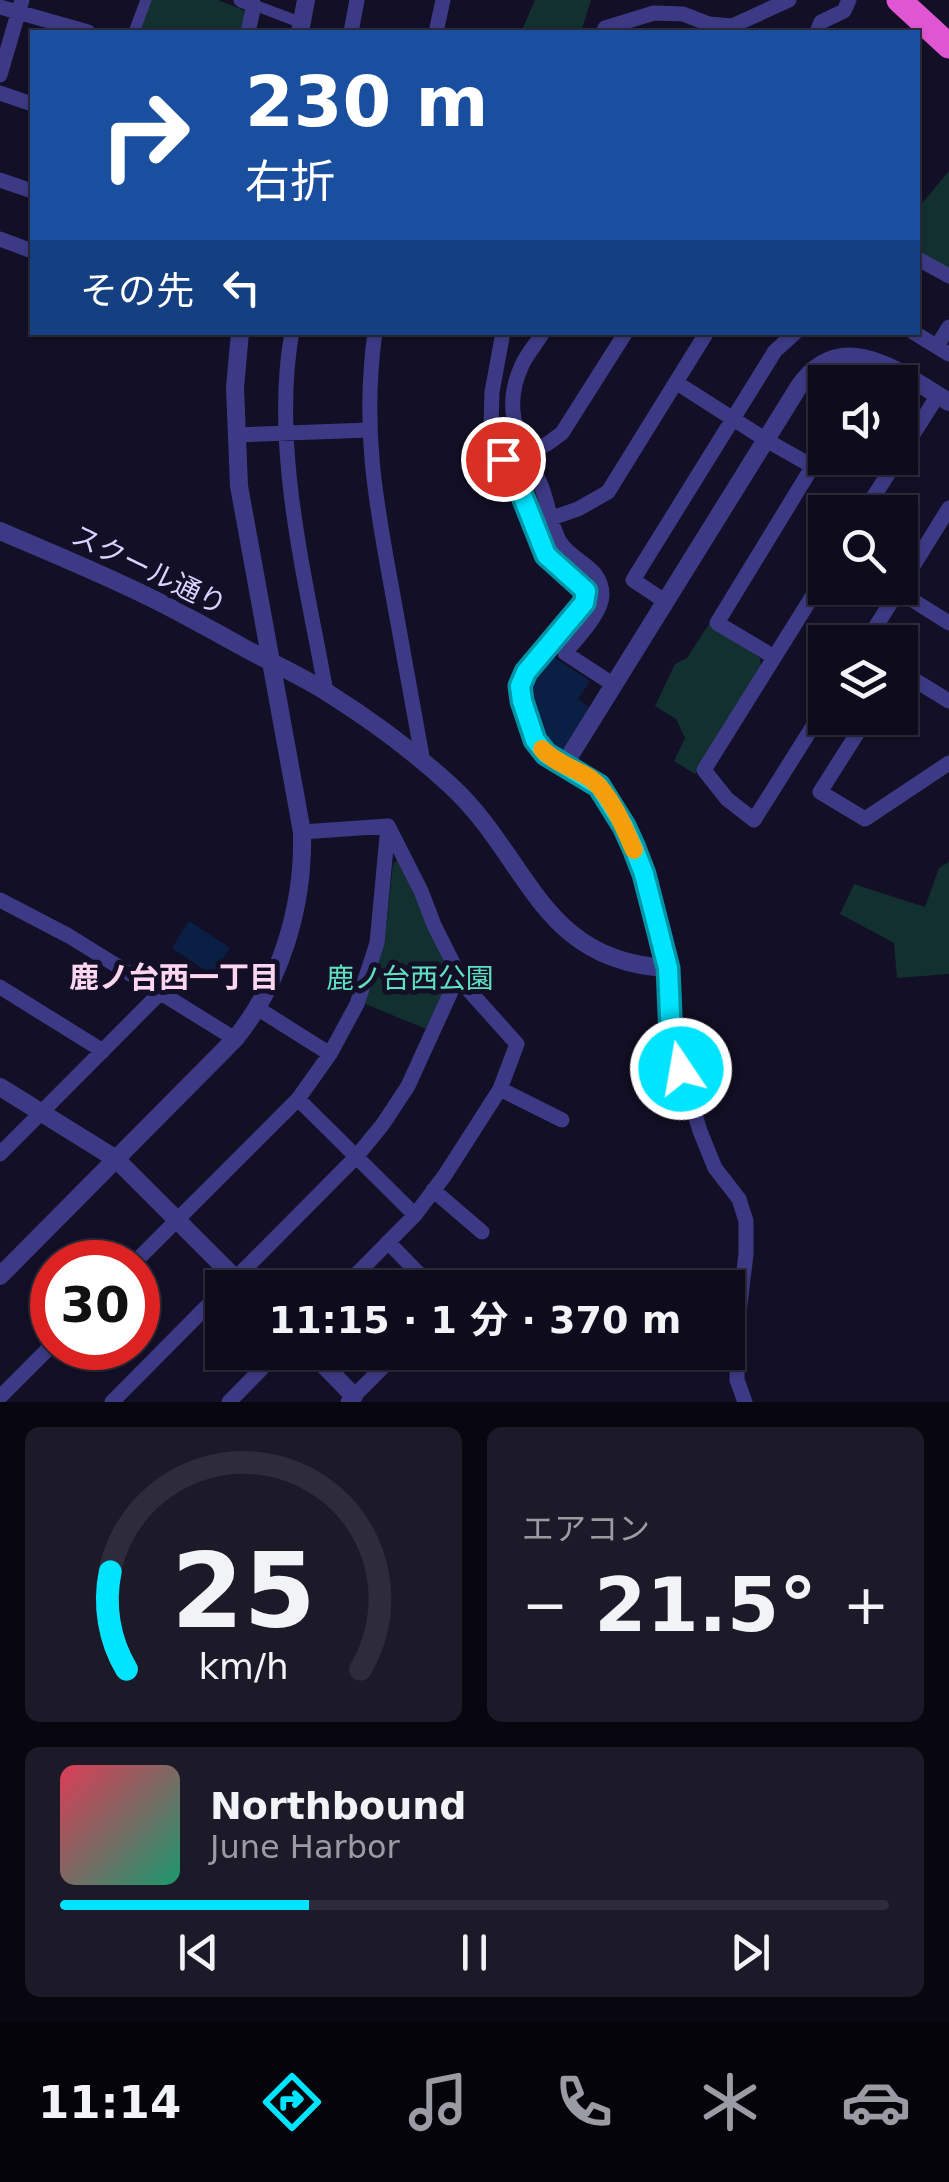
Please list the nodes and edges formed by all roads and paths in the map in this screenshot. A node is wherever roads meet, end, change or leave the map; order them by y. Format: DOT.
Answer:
graph roads {
  1 [pos="146,0"];
  2 [pos="306,0"];
  3 [pos="357,0"];
  4 [pos="442,0"];
  5 [pos="849,0"];
  6 [pos="900,0"];
  7 [pos="786,1"];
  8 [pos="247,2"];
  9 [pos="20,6"];
  10 [pos="0,7"];
  11 [pos="301,28"];
  12 [pos="823,28"];
  13 [pos="83,30"];
  14 [pos="135,30"];
  15 [pos="248,30"];
  16 [pos="351,30"];
  17 [pos="436,30"];
  18 [pos="604,30"];
  19 [pos="949,46"];
  20 [pos="0,75"];
  21 [pos="0,92"];
  22 [pos="30,103"];
  23 [pos="0,180"];
  24 [pos="30,190"];
  25 [pos="0,239"];
  26 [pos="30,250"];
  27 [pos="920,260"];
  28 [pos="949,276"];
  29 [pos="949,327"];
  30 [pos="240,335"];
  31 [pos="292,335"];
  32 [pos="375,335"];
  33 [pos="502,335"];
  34 [pos="542,335"];
  35 [pos="624,335"];
  36 [pos="705,335"];
  37 [pos="793,335"];
  38 [pos="917,335"];
  39 [pos="943,350"];
  40 [pos="676,383"];
  41 [pos="943,399"];
  42 [pos="733,419"];
  43 [pos="918,424"];
  44 [pos="368,430"];
  45 [pos="287,433"];
  46 [pos="236,435"];
  47 [pos="766,440"];
  48 [pos="525,454"];
  49 [pos="808,464"];
  50 [pos="808,472"];
  51 [pos="949,508"];
  52 [pos="552,518"];
  53 [pos="0,532"];
  54 [pos="932,534"];
  55 [pos="949,545"];
  56 [pos="918,557"];
  57 [pos="918,601"];
  58 [pos="666,602"];
  59 [pos="808,603"];
  60 [pos="949,623"];
  61 [pos="774,657"];
  62 [pos="272,663"];
  63 [pos="918,682"];
  64 [pos="614,685"];
  65 [pos="326,692"];
  66 [pos="949,701"];
  67 [pos="808,735"];
  68 [pos="856,735"];
  69 [pos="424,762"];
  70 [pos="949,763"];
  71 [pos="564,766"];
  72 [pos="388,826"];
  73 [pos="302,832"];
  74 [pos="0,900"];
  75 [pos="668,968"];
  76 [pos="459,974"];
  77 [pos="0,987"];
  78 [pos="160,993"];
  79 [pos="257,1008"];
  80 [pos="235,1039"];
  81 [pos="103,1051"];
  82 [pos="330,1054"];
  83 [pos="0,1087"];
  84 [pos="500,1089"];
  85 [pos="298,1099"];
  86 [pos="42,1111"];
  87 [pos="562,1120"];
  88 [pos="0,1154"];
  89 [pos="356,1157"];
  90 [pos="116,1158"];
  91 [pos="433,1190"];
  92 [pos="415,1214"];
  93 [pos="177,1220"];
  94 [pos="482,1232"];
  95 [pos="157,1240"];
  96 [pos="388,1242"];
  97 [pos="219,1270"];
  98 [pos="247,1270"];
  99 [pos="361,1270"];
  100 [pos="414,1270"];
  101 [pos="0,1276"];
  102 [pos="205,1312"];
  103 [pos="30,1367"];
  104 [pos="260,1370"];
  105 [pos="326,1370"];
  106 [pos="380,1370"];
  107 [pos="0,1397"];
  108 [pos="351,1399"];
  109 [pos="112,1402"];
  110 [pos="228,1402"];
  111 [pos="745,1402"];
  1 -- 14 [label="street"];
  2 -- 11 [label="street"];
  3 -- 16 [label="street"];
  4 -- 17 [label="street"];
  5 -- 12 [label="street"];
  6 -- 19 [label="highway"];
  7 -- 18 [label="street"];
  8 -- 11 [label="street"];
  8 -- 15 [label="street"];
  9 -- 10 [label="street"];
  9 -- 13 [label="street"];
  9 -- 20 [label="street"];
  21 -- 22 [label="street"];
  23 -- 24 [label="street"];
  25 -- 26 [label="street"];
  27 -- 28 [label="street"];
  29 -- 39 [label="street"];
  30 -- 46 [label="street"];
  31 -- 45 [label="street"];
  32 -- 44 [label="street"];
  33 -- 71 [label="street"];
  34 -- 48 [label="street"];
  35 -- 48 [label="street"];
  36 -- 40 [label="street"];
  37 -- 42 [label="street"];
  38 -- 39 [label="street"];
  40 -- 42 [label="street"];
  40 -- 52 [label="street"];
  41 -- 43 [label="street"];
  41 -- 47 [label="street"];
  42 -- 47 [label="street"];
  42 -- 58 [label="street"];
  44 -- 45 [label="street"];
  44 -- 69 [label="street"];
  45 -- 46 [label="street"];
  45 -- 65 [label="street"];
  46 -- 62 [label="street"];
  47 -- 49 [label="street"];
  47 -- 58 [label="street"];
  48 -- 52 [label="street"];
  50 -- 61 [label="street"];
  51 -- 54 [label="street"];
  52 -- 64 [label="street"];
  53 -- 62 [label="street, スクール通り"];
  54 -- 55 [label="street"];
  54 -- 56 [label="street"];
  57 -- 60 [label="street"];
  58 -- 64 [label="street"];
  59 -- 61 [label="street"];
  61 -- 67 [label="street"];
  62 -- 65 [label="street, スクール通り"];
  62 -- 73 [label="street"];
  63 -- 66 [label="street"];
  64 -- 71 [label="street"];
  65 -- 69 [label="street, スクール通り"];
  68 -- 70 [label="street"];
  69 -- 75 [label="street, スクール通り"];
  71 -- 75 [label="street"];
  72 -- 73 [label="street"];
  72 -- 76 [label="street"];
  72 -- 82 [label="street"];
  73 -- 79 [label="street"];
  74 -- 78 [label="street"];
  75 -- 111 [label="street"];
  76 -- 84 [label="street"];
  76 -- 89 [label="street"];
  77 -- 81 [label="street"];
  78 -- 80 [label="street"];
  78 -- 81 [label="street"];
  79 -- 80 [label="street"];
  79 -- 82 [label="street"];
  80 -- 90 [label="street"];
  81 -- 86 [label="street"];
  82 -- 85 [label="street"];
  83 -- 86 [label="street"];
  84 -- 87 [label="street"];
  84 -- 91 [label="street"];
  85 -- 89 [label="street"];
  85 -- 93 [label="street"];
  86 -- 88 [label="street"];
  86 -- 90 [label="street"];
  89 -- 92 [label="street"];
  89 -- 98 [label="street"];
  90 -- 93 [label="street"];
  90 -- 101 [label="street"];
  91 -- 92 [label="street"];
  91 -- 94 [label="street"];
  92 -- 96 [label="street"];
  93 -- 95 [label="street"];
  93 -- 97 [label="street"];
  96 -- 99 [label="street"];
  96 -- 100 [label="street"];
  102 -- 109 [label="street"];
  103 -- 107 [label="street"];
  104 -- 110 [label="street"];
  105 -- 108 [label="street"];
  106 -- 108 [label="street"];
}
